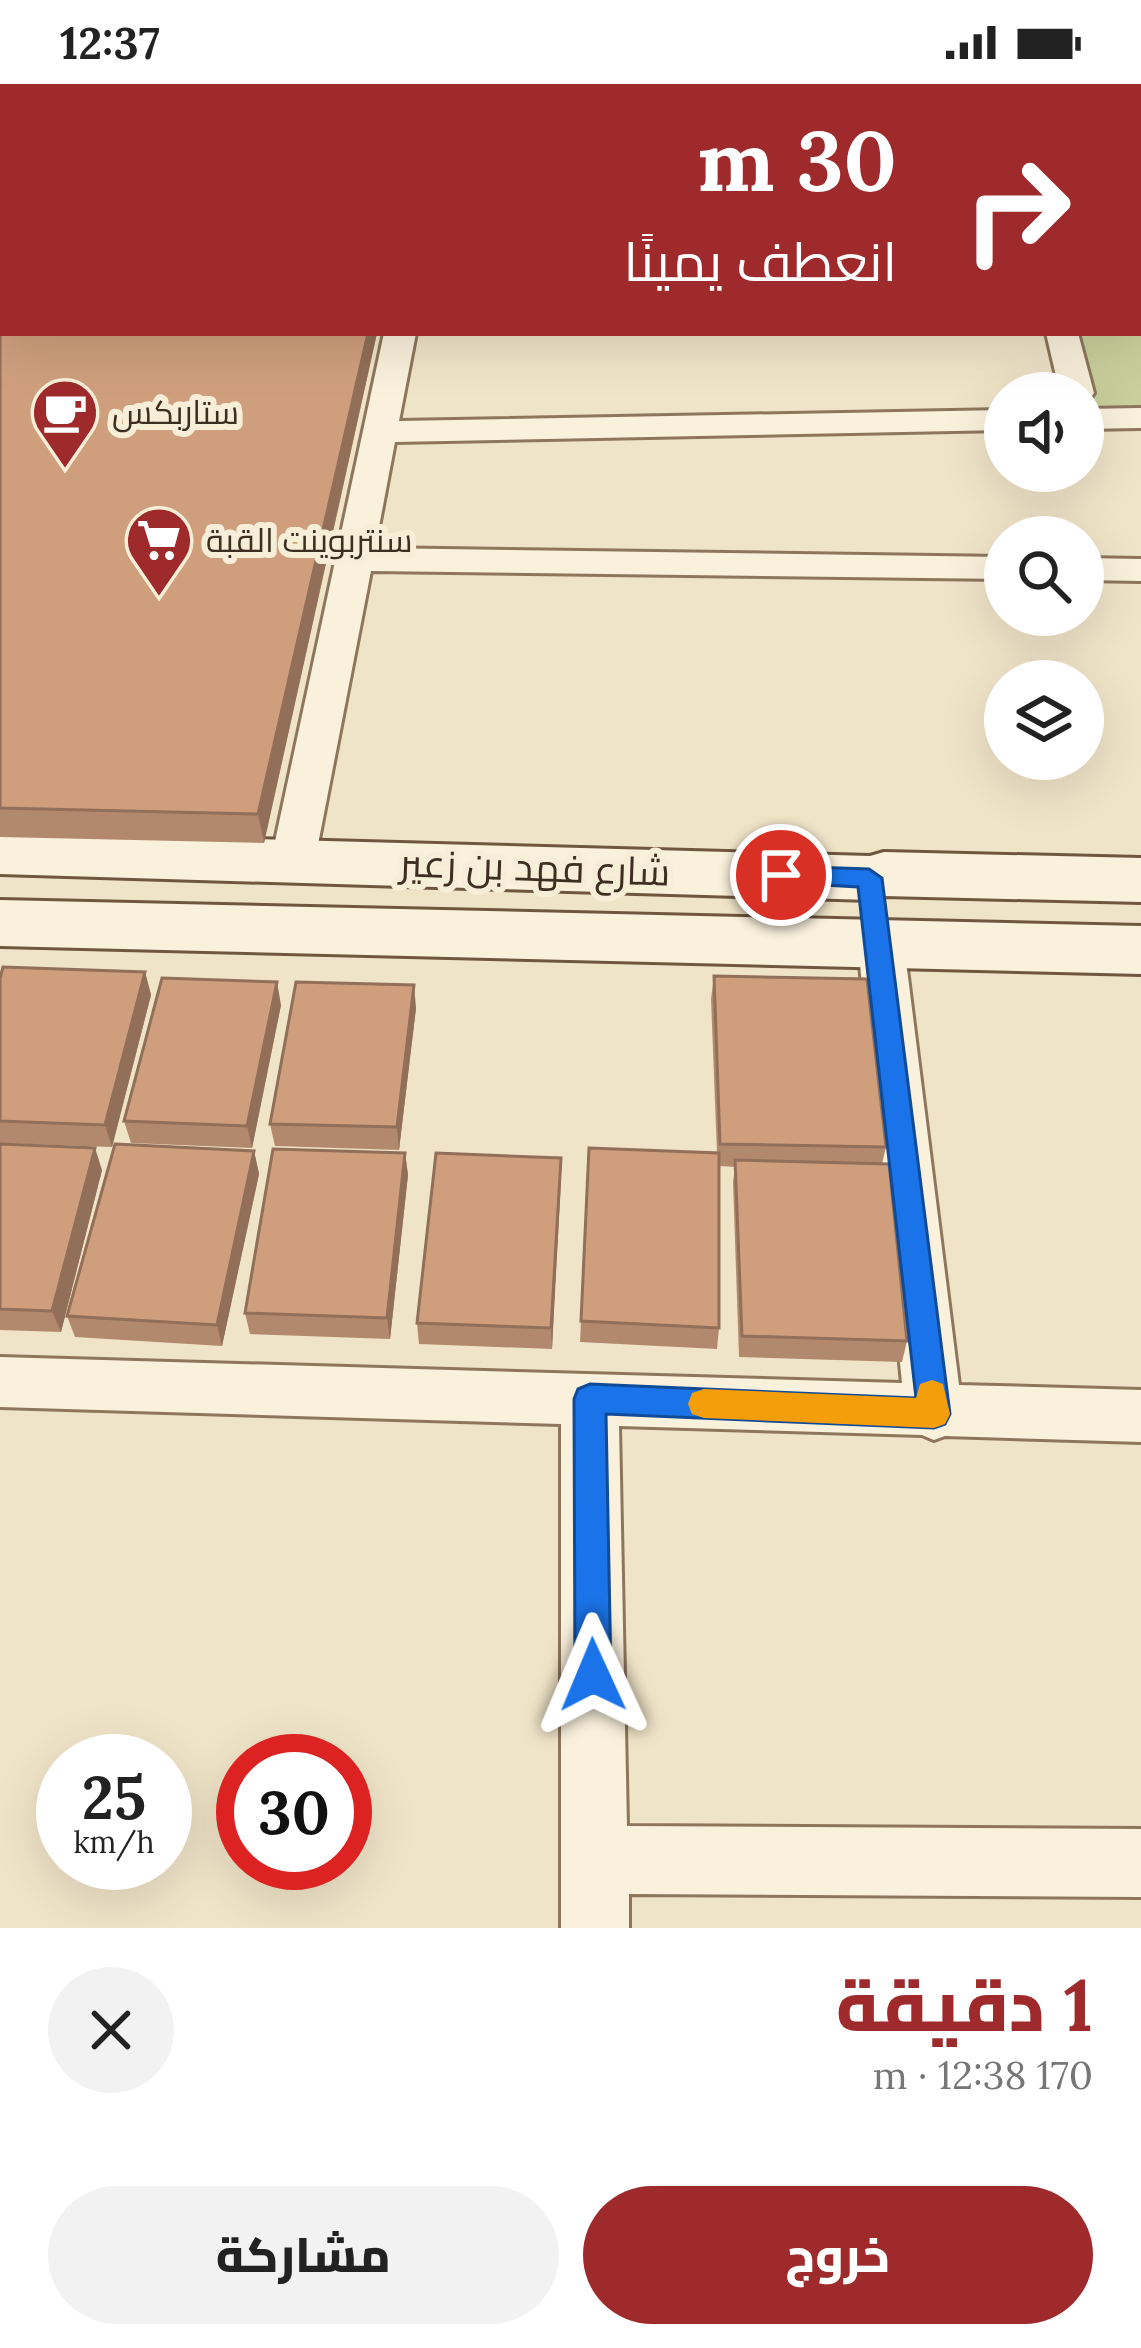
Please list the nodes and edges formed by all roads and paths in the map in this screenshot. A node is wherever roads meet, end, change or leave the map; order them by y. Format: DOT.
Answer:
graph roads {
  1 [pos="399,336"];
  2 [pos="1064,336"];
  3 [pos="1072,372"];
  4 [pos="1141,418"];
  5 [pos="1104,419"];
  6 [pos="984,421"];
  7 [pos="380,432"];
  8 [pos="354,559"];
  9 [pos="984,568"];
  10 [pos="1104,569"];
  11 [pos="1141,570"];
  12 [pos="0,853"];
  13 [pos="314,861"];
  14 [pos="869,878"];
  15 [pos="1141,880"];
  16 [pos="0,922"];
  17 [pos="331,929"];
  18 [pos="880,945"];
  19 [pos="1141,950"];
  20 [pos="0,1382"];
  21 [pos="590,1399"];
  22 [pos="934,1414"];
  23 [pos="1141,1417"];
  24 [pos="595,1860"];
  25 [pos="1141,1863"];
  26 [pos="595,1928"];
  1 -- 7 [label="street"];
  2 -- 3 [label="street"];
  4 -- 5 [label="street"];
  6 -- 7 [label="street"];
  7 -- 8 [label="street"];
  8 -- 9 [label="street"];
  8 -- 13 [label="street"];
  10 -- 11 [label="street"];
  12 -- 13 [label="street, شارع فهد بن زعير"];
  13 -- 14 [label="street, شارع فهد بن زعير"];
  13 -- 17 [label="street"];
  14 -- 15 [label="street, شارع فهد بن زعير"];
  14 -- 18 [label="street"];
  16 -- 17 [label="street, شارع فهد بن زعير"];
  17 -- 18 [label="street, شارع فهد بن زعير"];
  18 -- 19 [label="street, شارع فهد بن زعير"];
  18 -- 22 [label="street"];
  20 -- 21 [label="street"];
  21 -- 22 [label="street"];
  21 -- 24 [label="street"];
  22 -- 23 [label="street"];
  24 -- 25 [label="street"];
  24 -- 26 [label="street"];
}
